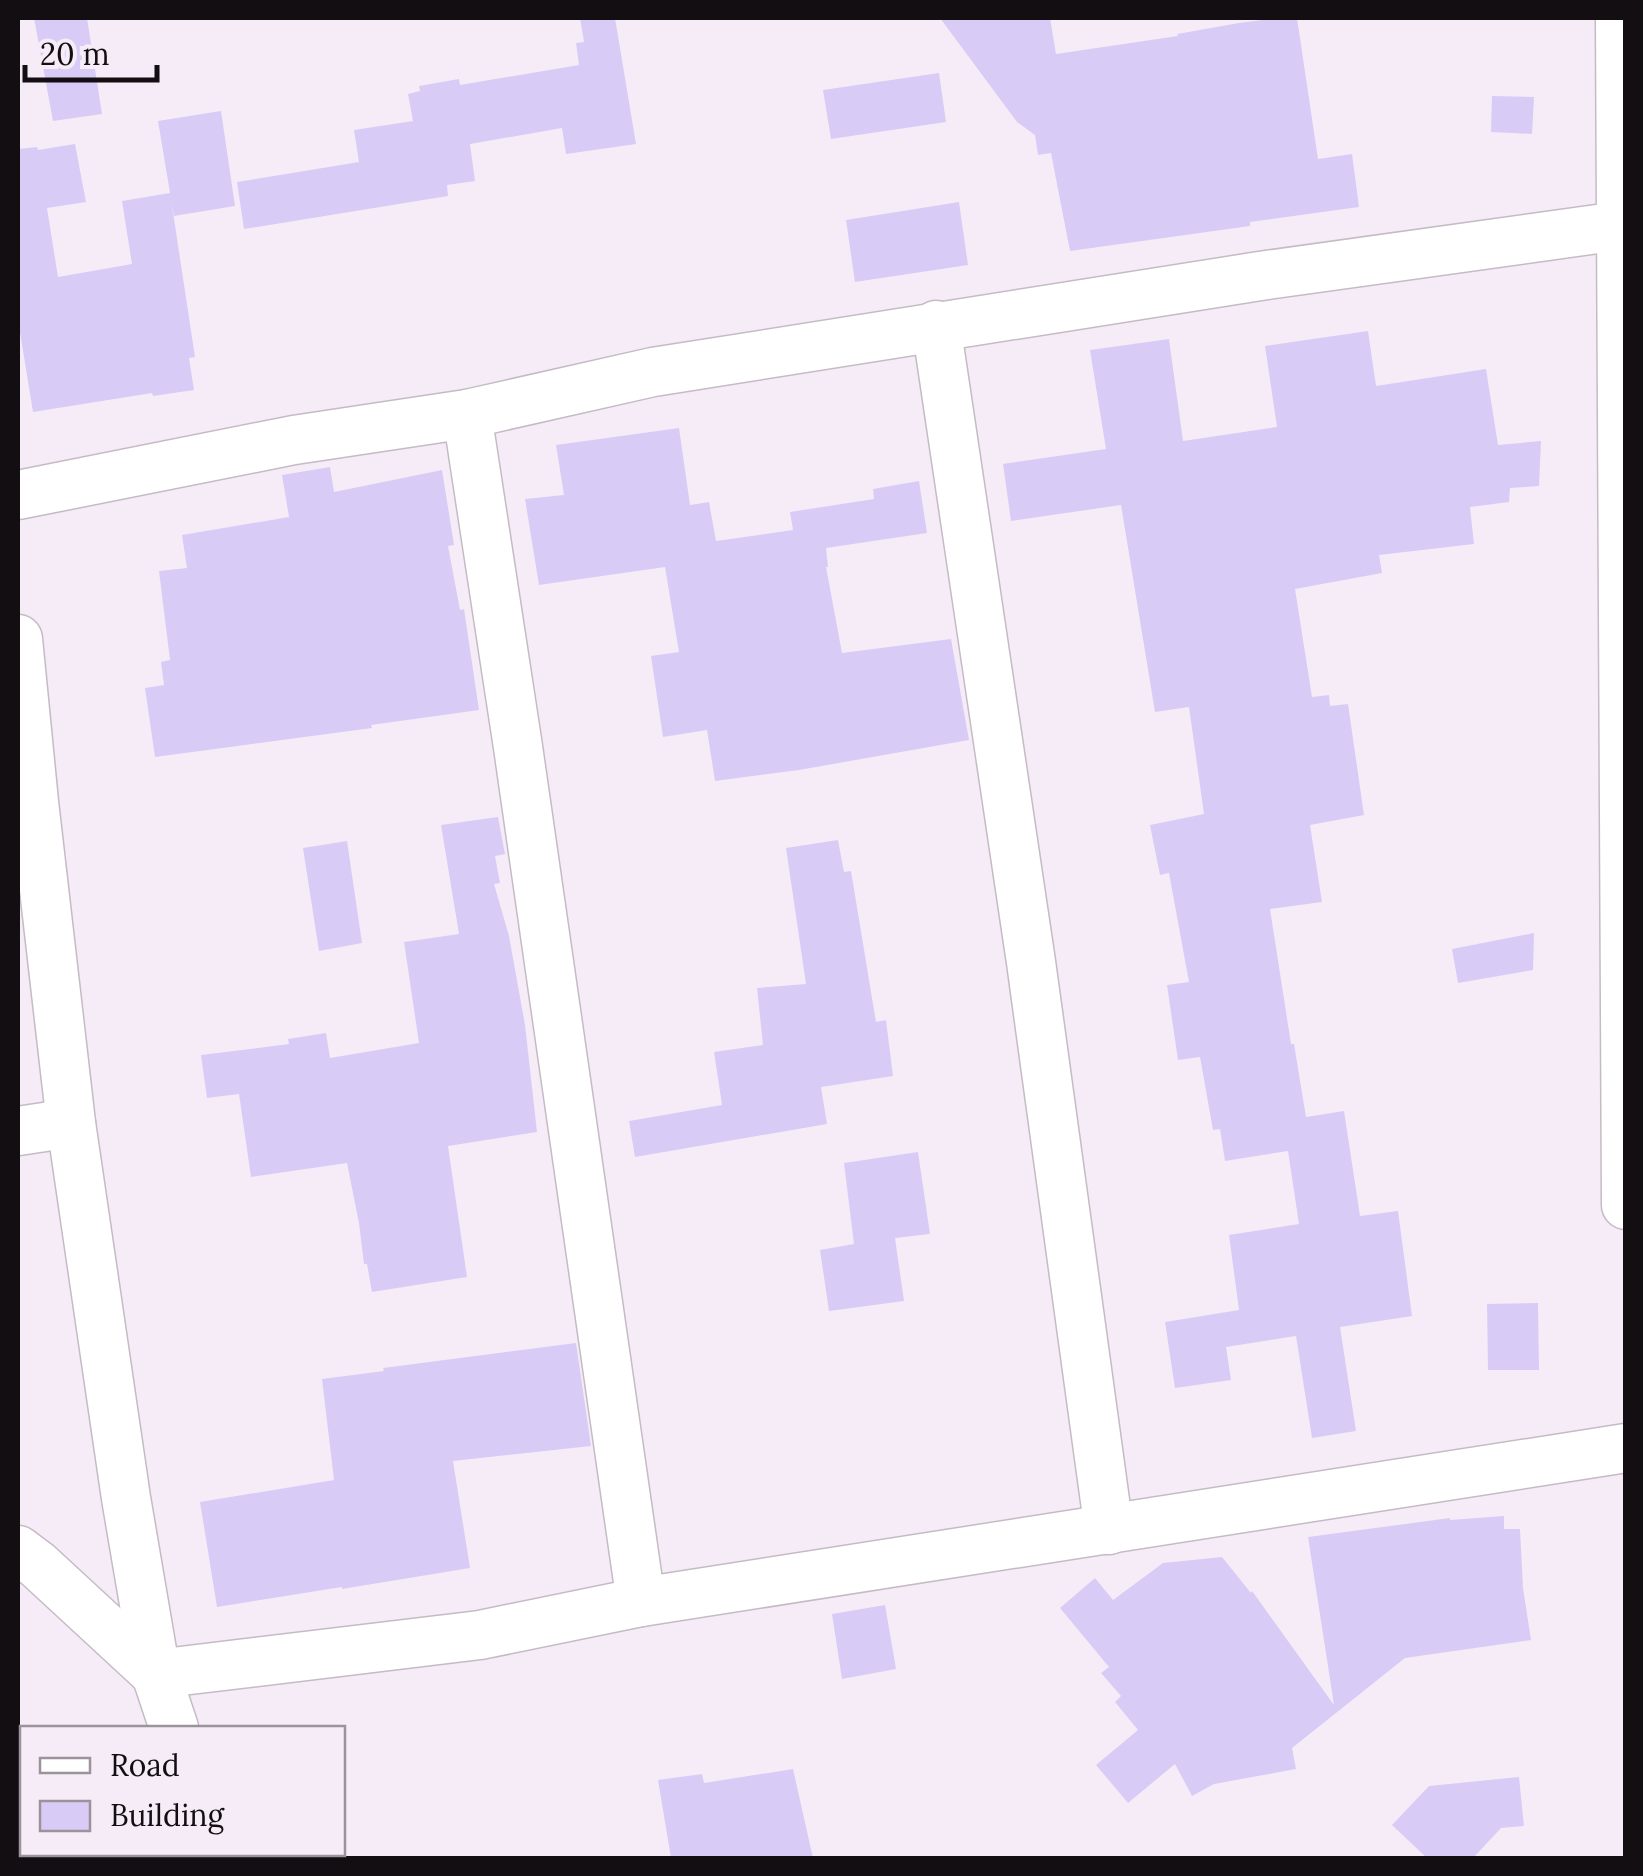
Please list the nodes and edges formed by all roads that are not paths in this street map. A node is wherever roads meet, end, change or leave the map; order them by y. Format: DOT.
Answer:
graph roads {
  1 [pos="1620,18"];
  2 [pos="1622,226"];
  3 [pos="936,325"];
  4 [pos="467,414"];
  5 [pos="18,495"];
  6 [pos="18,639"];
  7 [pos="71,1123"];
  8 [pos="18,1131"];
  9 [pos="1626,1206"];
  10 [pos="1626,1448"];
  11 [pos="1109,1530"];
  12 [pos="18,1550"];
  13 [pos="641,1602"];
  14 [pos="156,1674"];
  15 [pos="173,1726"];
  1 -- 2 [label="street"];
  2 -- 3 [label="street"];
  2 -- 9 [label="street"];
  3 -- 4 [label="street"];
  3 -- 11 [label="street"];
  4 -- 5 [label="street"];
  4 -- 13 [label="street"];
  6 -- 7 [label="street"];
  7 -- 8 [label="street"];
  7 -- 14 [label="street"];
  10 -- 11 [label="street"];
  11 -- 13 [label="street"];
  12 -- 14 [label="street"];
  13 -- 14 [label="street"];
  14 -- 15 [label="street"];
}
